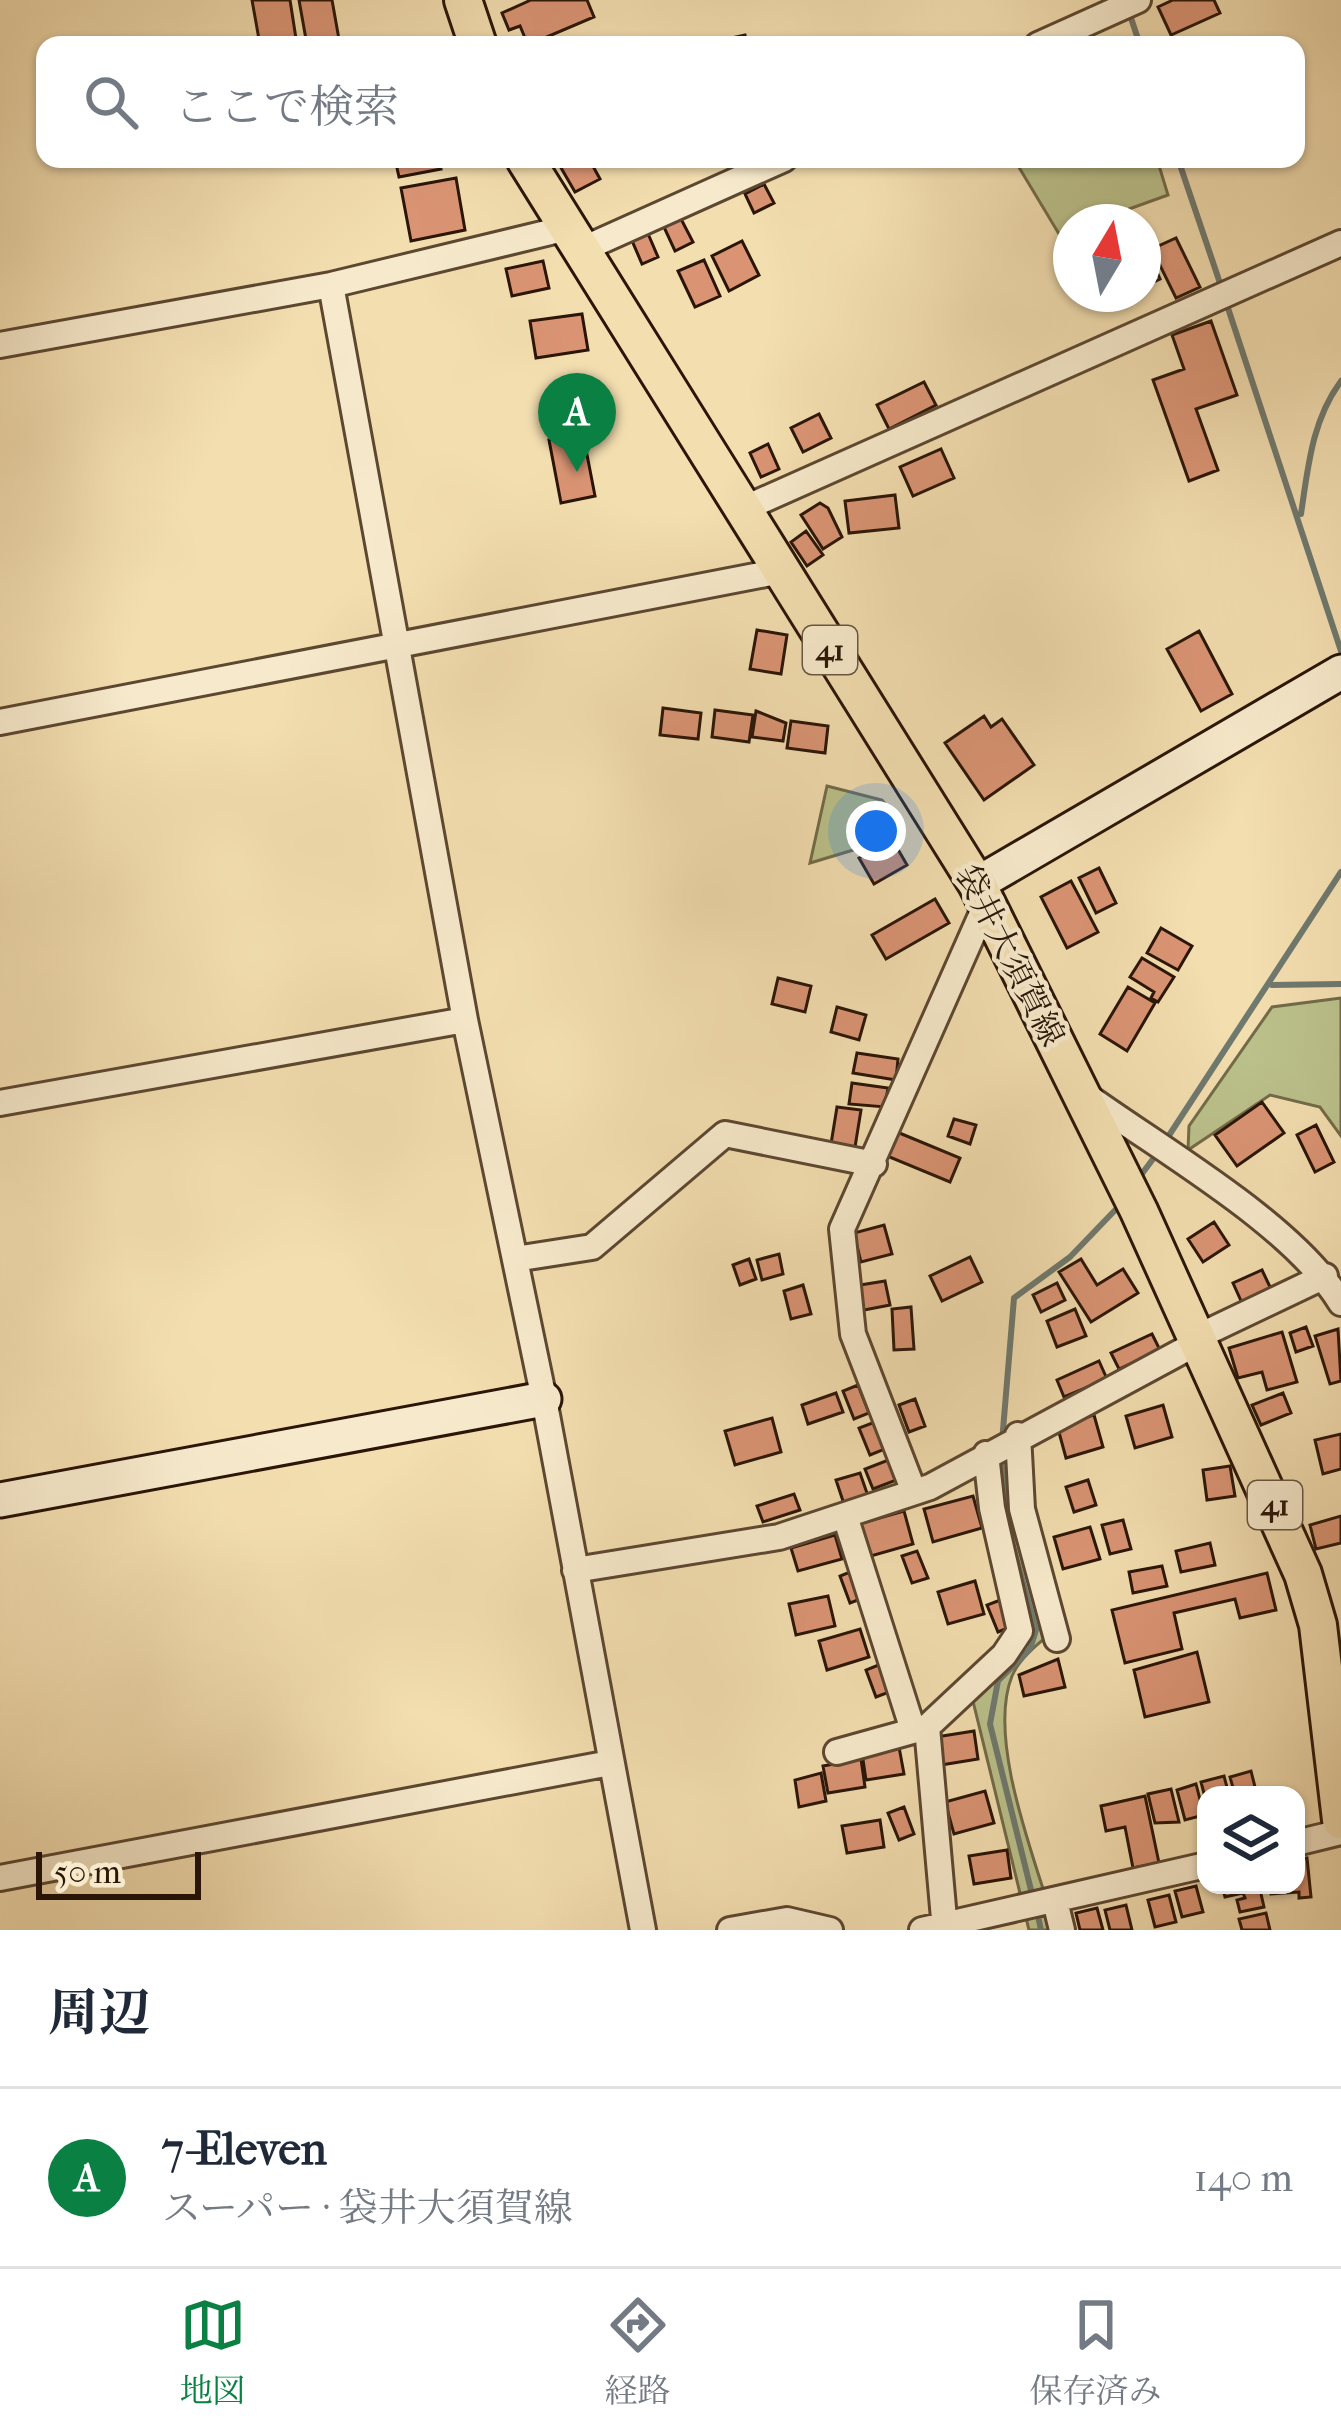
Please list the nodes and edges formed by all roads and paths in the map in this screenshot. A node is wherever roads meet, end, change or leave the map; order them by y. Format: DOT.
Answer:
graph roads {
  1 [pos="463,0"];
  2 [pos="1138,0"];
  3 [pos="475,36"];
  4 [pos="1057,36"];
  5 [pos="531,168"];
  6 [pos="760,168"];
  7 [pos="574,239"];
  8 [pos="1341,243"];
  9 [pos="331,285"];
  10 [pos="0,345"];
  11 [pos="743,509"];
  12 [pos="781,571"];
  13 [pos="397,646"];
  14 [pos="1341,672"];
  15 [pos="0,722"];
  16 [pos="982,893"];
  17 [pos="464,1020"];
  18 [pos="1081,1092"];
  19 [pos="0,1103"];
  20 [pos="874,1164"];
  21 [pos="515,1259"];
  22 [pos="1334,1284"];
  23 [pos="1198,1340"];
  24 [pos="544,1399"];
  25 [pos="1018,1435"];
  26 [pos="986,1454"];
  27 [pos="914,1492"];
  28 [pos="0,1500"];
  29 [pos="844,1516"];
  30 [pos="575,1570"];
  31 [pos="1057,1639"];
  32 [pos="920,1728"];
  33 [pos="837,1752"];
  34 [pos="610,1763"];
  35 [pos="1341,1820"];
  36 [pos="1341,1832"];
  37 [pos="1305,1841"];
  38 [pos="1197,1867"];
  39 [pos="0,1878"];
  40 [pos="1055,1901"];
  41 [pos="937,1928"];
  42 [pos="643,1930"];
  43 [pos="730,1930"];
  44 [pos="830,1930"];
  45 [pos="1062,1930"];
  1 -- 3 [label="main road"];
  2 -- 4 [label="street"];
  5 -- 7 [label="main road, 袋井大須賀線 / 41"];
  6 -- 7 [label="street"];
  7 -- 9 [label="street"];
  7 -- 11 [label="main road, 袋井大須賀線 / 41"];
  8 -- 11 [label="street"];
  9 -- 10 [label="street"];
  9 -- 13 [label="street"];
  11 -- 12 [label="main road, 袋井大須賀線 / 41"];
  12 -- 13 [label="street"];
  12 -- 16 [label="main road, 袋井大須賀線 / 41"];
  13 -- 15 [label="street"];
  13 -- 17 [label="street"];
  14 -- 16 [label="street"];
  16 -- 18 [label="main road, 袋井大須賀線 / 41"];
  16 -- 20 [label="street"];
  17 -- 19 [label="street"];
  17 -- 21 [label="street"];
  18 -- 22 [label="street"];
  18 -- 23 [label="main road, 袋井大須賀線 / 41"];
  20 -- 21 [label="street"];
  20 -- 27 [label="street"];
  21 -- 24 [label="street"];
  22 -- 23 [label="street"];
  23 -- 25 [label="street"];
  23 -- 35 [label="main road, 袋井大須賀線 / 41"];
  24 -- 28 [label="street"];
  24 -- 30 [label="street"];
  25 -- 26 [label="street"];
  25 -- 31 [label="street"];
  26 -- 27 [label="street"];
  26 -- 32 [label="street"];
  27 -- 29 [label="street"];
  29 -- 30 [label="street"];
  29 -- 32 [label="street"];
  30 -- 34 [label="street"];
  32 -- 33 [label="street"];
  32 -- 41 [label="street"];
  34 -- 39 [label="street"];
  34 -- 42 [label="street"];
  36 -- 37 [label="street"];
  38 -- 40 [label="street"];
  40 -- 41 [label="street"];
  40 -- 45 [label="street"];
  43 -- 44 [label="street"];
}
